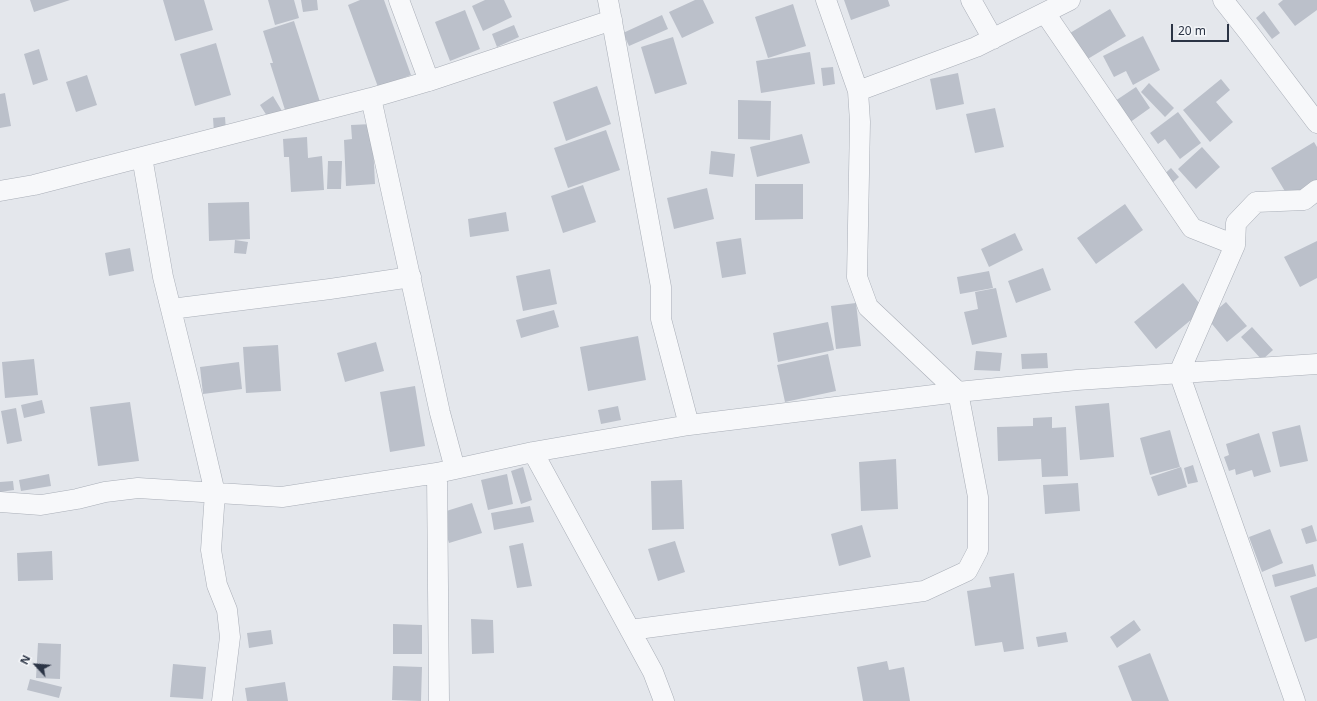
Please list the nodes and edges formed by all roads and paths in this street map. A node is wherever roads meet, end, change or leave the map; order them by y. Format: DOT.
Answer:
graph roads {
  1 [pos="399,0"];
  2 [pos="608,0"];
  3 [pos="826,0"];
  4 [pos="971,0"];
  5 [pos="1070,0"];
  6 [pos="1223,0"];
  7 [pos="1045,13"];
  8 [pos="612,20"];
  9 [pos="993,39"];
  10 [pos="430,81"];
  11 [pos="858,91"];
  12 [pos="373,107"];
  13 [pos="1317,123"];
  14 [pos="142,157"];
  15 [pos="1317,190"];
  16 [pos="0,191"];
  17 [pos="1235,245"];
  18 [pos="411,277"];
  19 [pos="171,309"];
  20 [pos="1317,364"];
  21 [pos="1179,373"];
  22 [pos="958,392"];
  23 [pos="688,425"];
  24 [pos="533,452"];
  25 [pos="446,471"];
  26 [pos="215,493"];
  27 [pos="0,502"];
  28 [pos="630,630"];
  29 [pos="222,701"];
  30 [pos="439,701"];
  31 [pos="664,701"];
  32 [pos="1295,701"];
  1 -- 10 [label="street"];
  2 -- 8 [label="street"];
  3 -- 11 [label="street"];
  4 -- 9 [label="street"];
  5 -- 7 [label="street"];
  6 -- 13 [label="street"];
  7 -- 9 [label="street"];
  7 -- 17 [label="street"];
  8 -- 10 [label="street"];
  8 -- 23 [label="street"];
  9 -- 11 [label="street"];
  10 -- 12 [label="street"];
  11 -- 22 [label="street"];
  12 -- 14 [label="street"];
  12 -- 18 [label="street"];
  14 -- 16 [label="street"];
  14 -- 19 [label="street"];
  15 -- 17 [label="street"];
  17 -- 21 [label="street"];
  18 -- 19 [label="street"];
  18 -- 25 [label="street"];
  19 -- 26 [label="street"];
  20 -- 21 [label="street"];
  21 -- 22 [label="street"];
  21 -- 32 [label="street"];
  22 -- 23 [label="street"];
  22 -- 28 [label="street"];
  23 -- 24 [label="street"];
  24 -- 25 [label="street"];
  24 -- 28 [label="street"];
  25 -- 26 [label="street"];
  25 -- 30 [label="street"];
  26 -- 27 [label="street"];
  26 -- 29 [label="street"];
  28 -- 31 [label="street"];
}
